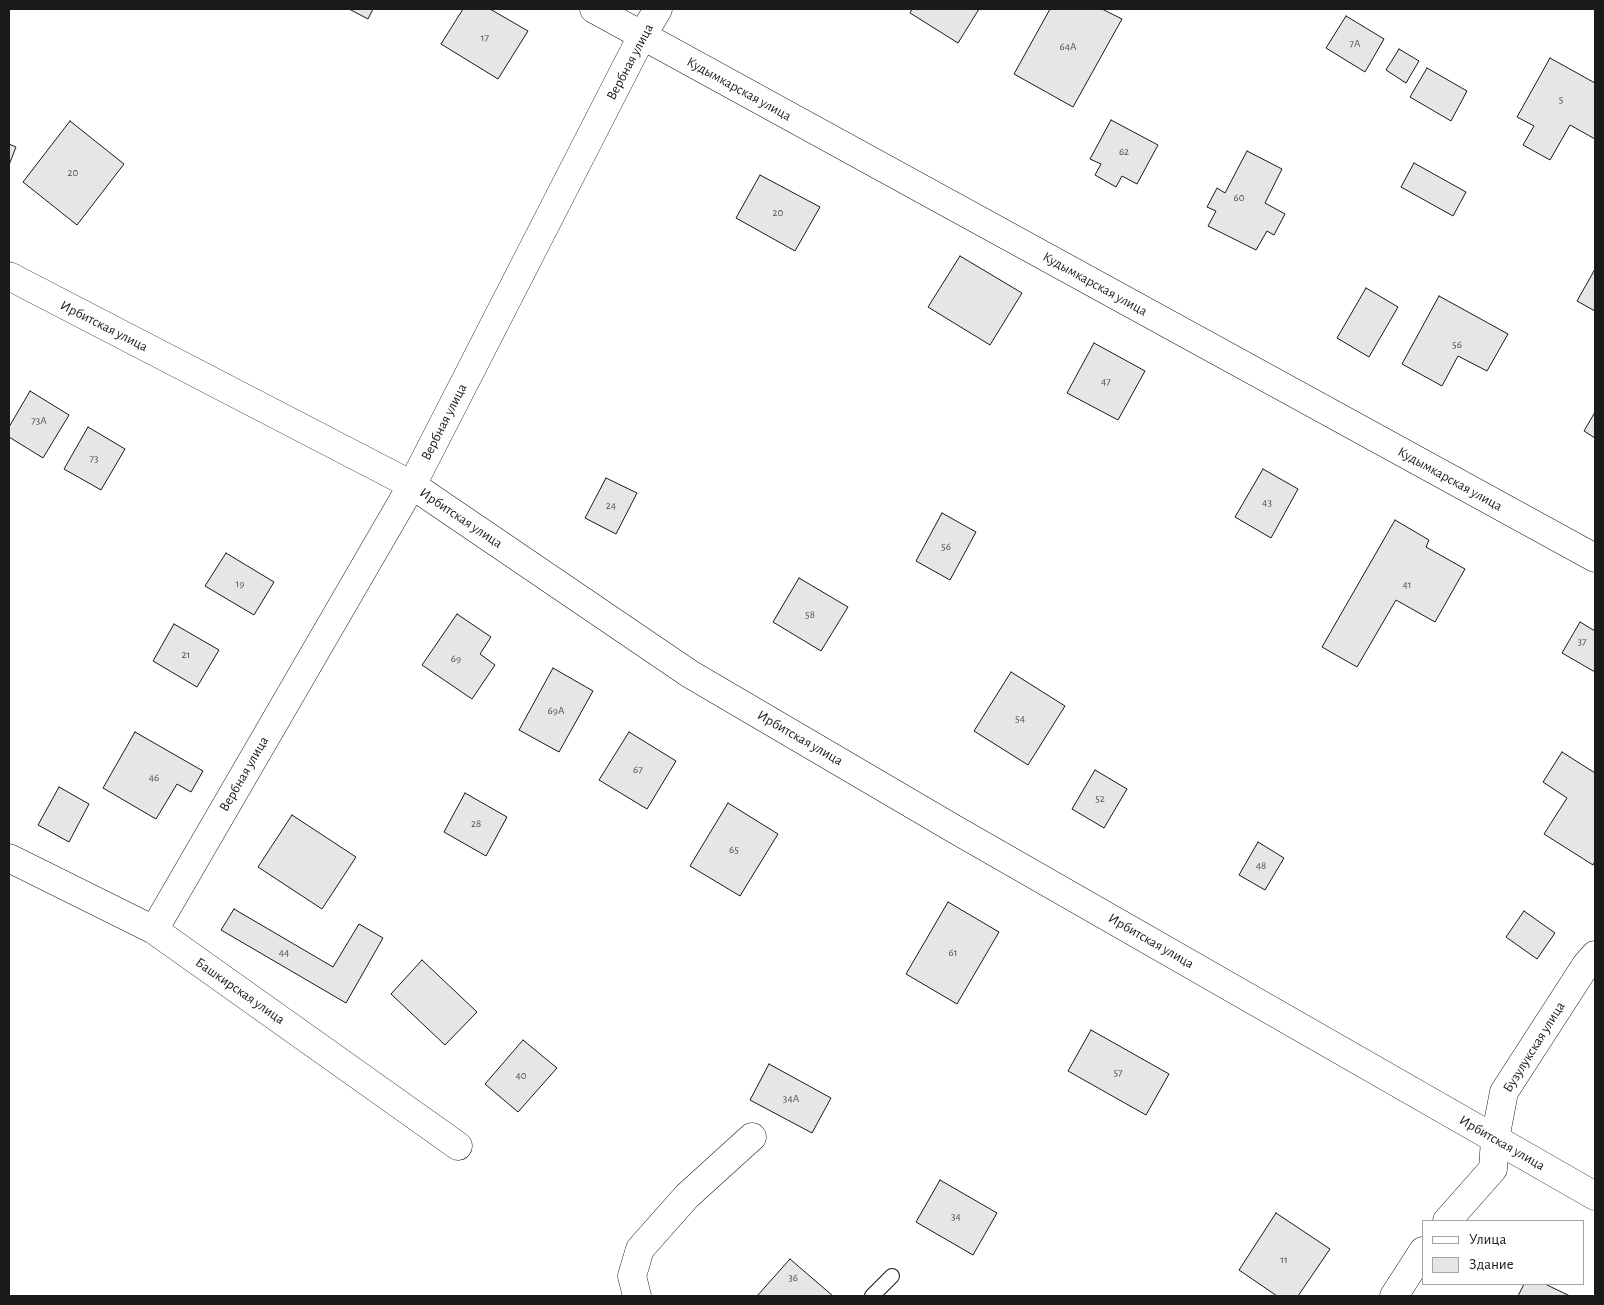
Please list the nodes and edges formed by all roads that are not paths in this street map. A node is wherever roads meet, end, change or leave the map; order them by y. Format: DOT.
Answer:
graph roads {
  1 [pos="594,9"];
  2 [pos="658,9"];
  3 [pos="642,36"];
  4 [pos="9,276"];
  5 [pos="412,485"];
  6 [pos="1595,558"];
  7 [pos="9,858"];
  8 [pos="154,930"];
  9 [pos="1595,955"];
  10 [pos="752,1137"];
  11 [pos="1495,1139"];
  12 [pos="458,1146"];
  13 [pos="1595,1196"];
  14 [pos="1447,1220"];
  15 [pos="1422,1253"];
  16 [pos="892,1276"];
  17 [pos="637,1296"];
  18 [pos="872,1296"];
  19 [pos="1394,1296"];
  1 -- 3 [label="street, Кудымкарская улица"];
  2 -- 3 [label="street, Вербная улица"];
  3 -- 5 [label="street, Вербная улица"];
  3 -- 6 [label="street, Кудымкарская улица"];
  4 -- 5 [label="street, Ирбитская улица"];
  5 -- 8 [label="street, Вербная улица"];
  5 -- 11 [label="street, Ирбитская улица"];
  7 -- 8 [label="street, Башкирская улица"];
  8 -- 12 [label="street, Башкирская улица"];
  9 -- 11 [label="street, Бузулукская улица"];
  10 -- 17 [label="street"];
  11 -- 13 [label="street, Ирбитская улица"];
  11 -- 14 [label="street, Бузулукская улица"];
  15 -- 19 [label="street"];
  16 -- 18 [label="lane"];
}
